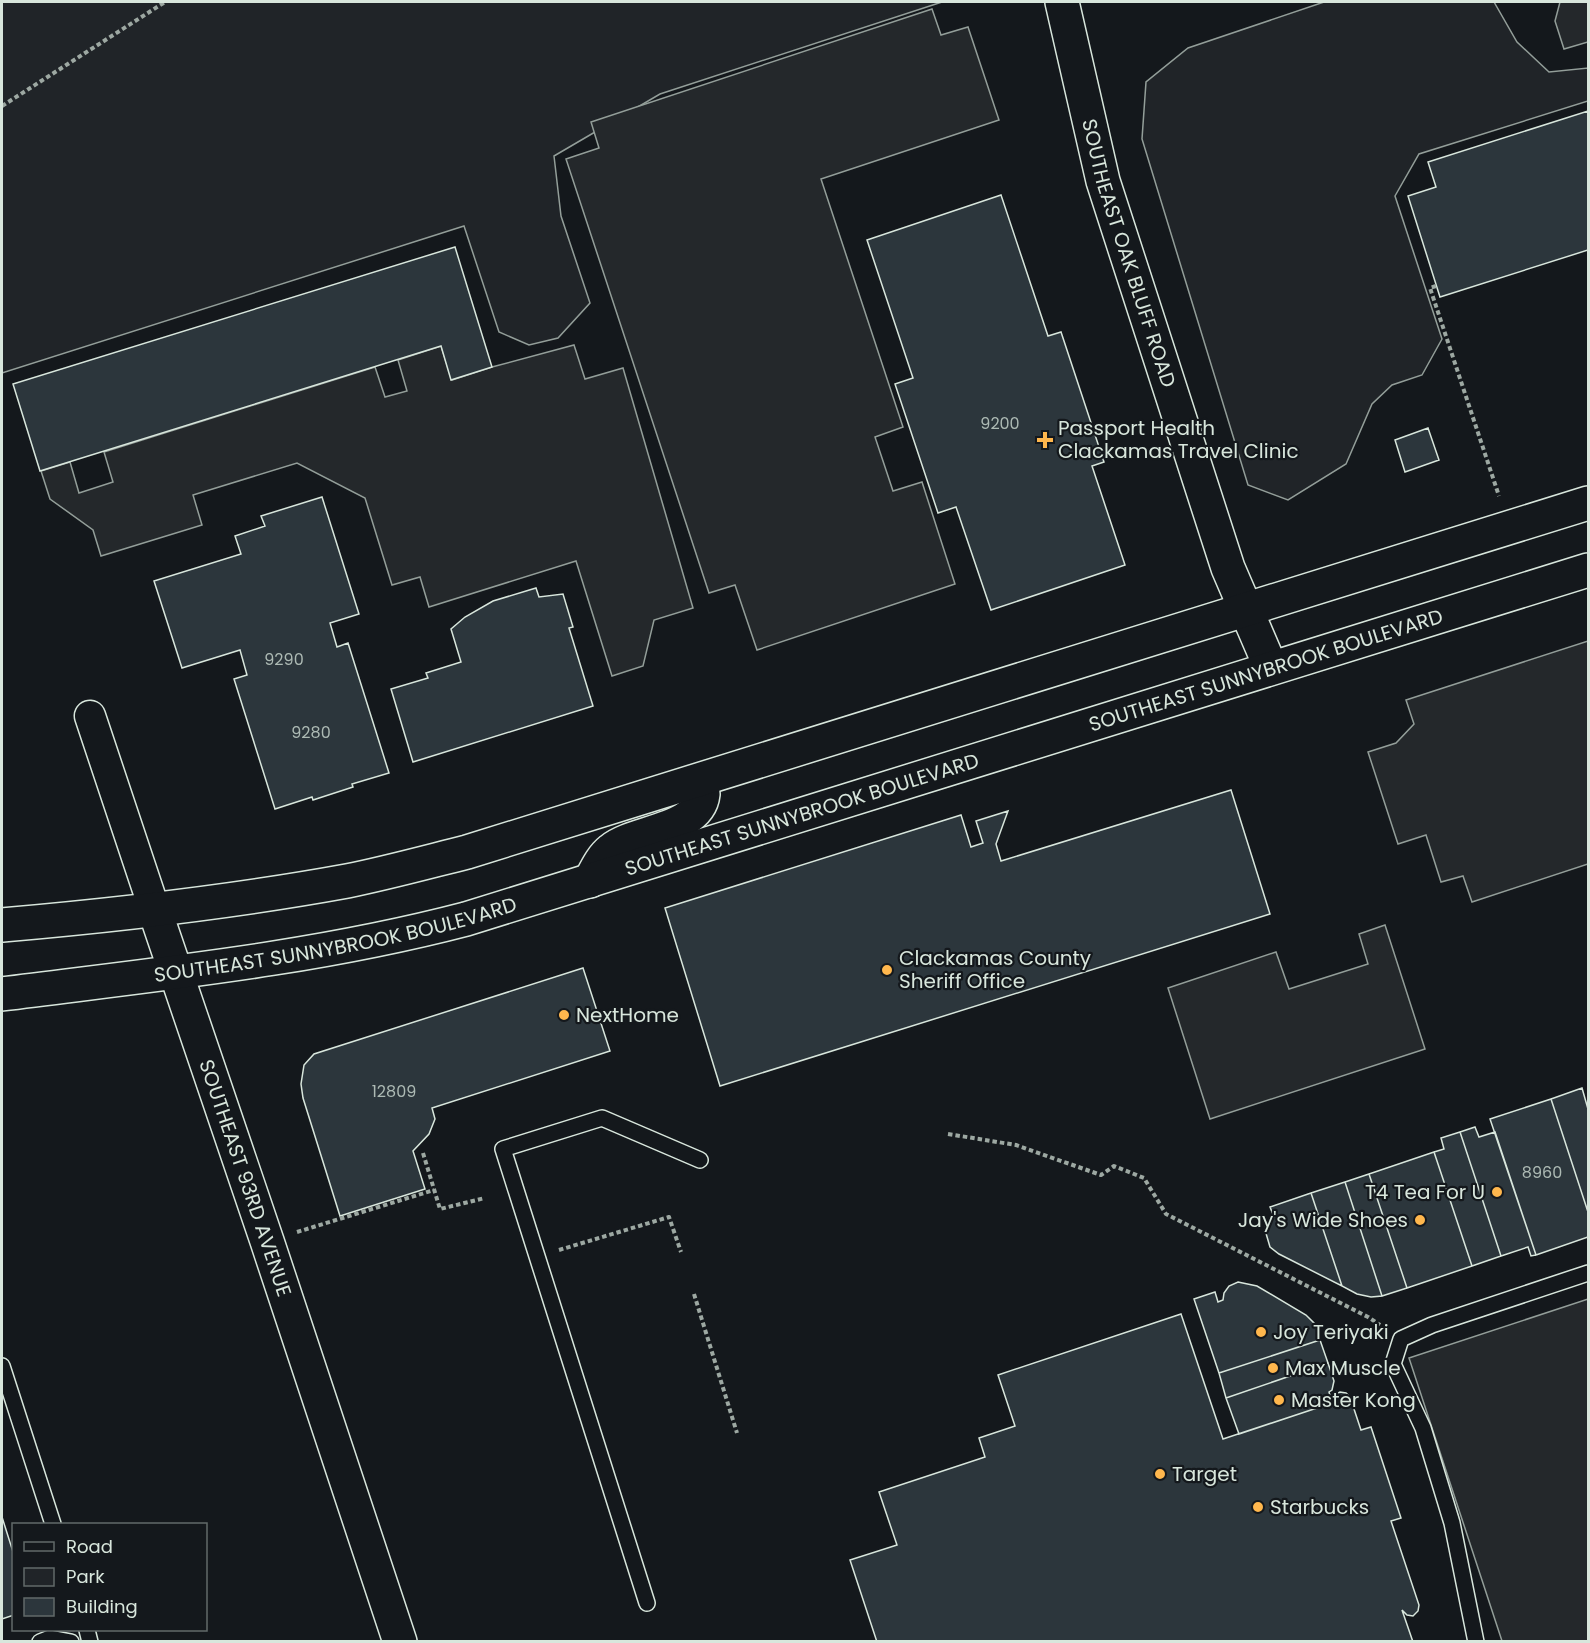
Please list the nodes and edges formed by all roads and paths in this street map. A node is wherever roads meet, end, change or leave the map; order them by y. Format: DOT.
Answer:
graph roads {
  1 [pos="165,2"];
  2 [pos="1062,2"];
  3 [pos="2,106"];
  4 [pos="1436,286"];
  5 [pos="1588,503"];
  6 [pos="1509,528"];
  7 [pos="1588,570"];
  8 [pos="1246,610"];
  9 [pos="1271,668"];
  10 [pos="90,716"];
  11 [pos="701,780"];
  12 [pos="590,881"];
  13 [pos="155,910"];
  14 [pos="2,925"];
  15 [pos="176,974"];
  16 [pos="2,994"];
  17 [pos="948,1134"];
  18 [pos="423,1154"];
  19 [pos="700,1160"];
  20 [pos="434,1190"];
  21 [pos="485,1198"];
  22 [pos="267,1241"];
  23 [pos="556,1241"];
  24 [pos="681,1252"];
  25 [pos="1588,1273"];
  26 [pos="694,1294"];
  27 [pos="1401,1339"];
  28 [pos="2,1366"];
  29 [pos="737,1432"];
  30 [pos="53,1523"];
  31 [pos="647,1603"];
  32 [pos="40,1641"];
  33 [pos="71,1641"];
  34 [pos="400,1641"];
  35 [pos="1476,1641"];
  1 -- 3 [label="path"];
  2 -- 8 [label="main road, SOUTHEAST OAK BLUFF ROAD"];
  4 -- 6 [label="path"];
  5 -- 6 [label="main road"];
  6 -- 8 [label="main road"];
  7 -- 9 [label="main road, SOUTHEAST SUNNYBROOK BOULEVARD"];
  8 -- 9 [label="main road, SOUTHEAST OAK BLUFF ROAD"];
  8 -- 11 [label="main road"];
  9 -- 12 [label="main road, SOUTHEAST SUNNYBROOK BOULEVARD"];
  10 -- 13 [label="street, SOUTHEAST 93RD AVENUE"];
  11 -- 12 [label="main road"];
  11 -- 13 [label="main road"];
  12 -- 15 [label="main road, SOUTHEAST SUNNYBROOK BOULEVARD"];
  13 -- 14 [label="main road"];
  13 -- 15 [label="main road, SOUTHEAST 93RD AVENUE"];
  15 -- 16 [label="main road, SOUTHEAST SUNNYBROOK BOULEVARD"];
  15 -- 22 [label="main road, SOUTHEAST 93RD AVENUE"];
  17 -- 27 [label="path"];
  18 -- 20 [label="path"];
  19 -- 31 [label="lane"];
  20 -- 21 [label="path"];
  20 -- 22 [label="path"];
  22 -- 34 [label="main road, SOUTHEAST 93RD AVENUE"];
  23 -- 24 [label="path"];
  25 -- 27 [label="lane"];
  26 -- 29 [label="path"];
  27 -- 35 [label="lane"];
  28 -- 30 [label="lane"];
  32 -- 33 [label="lane"];
}
